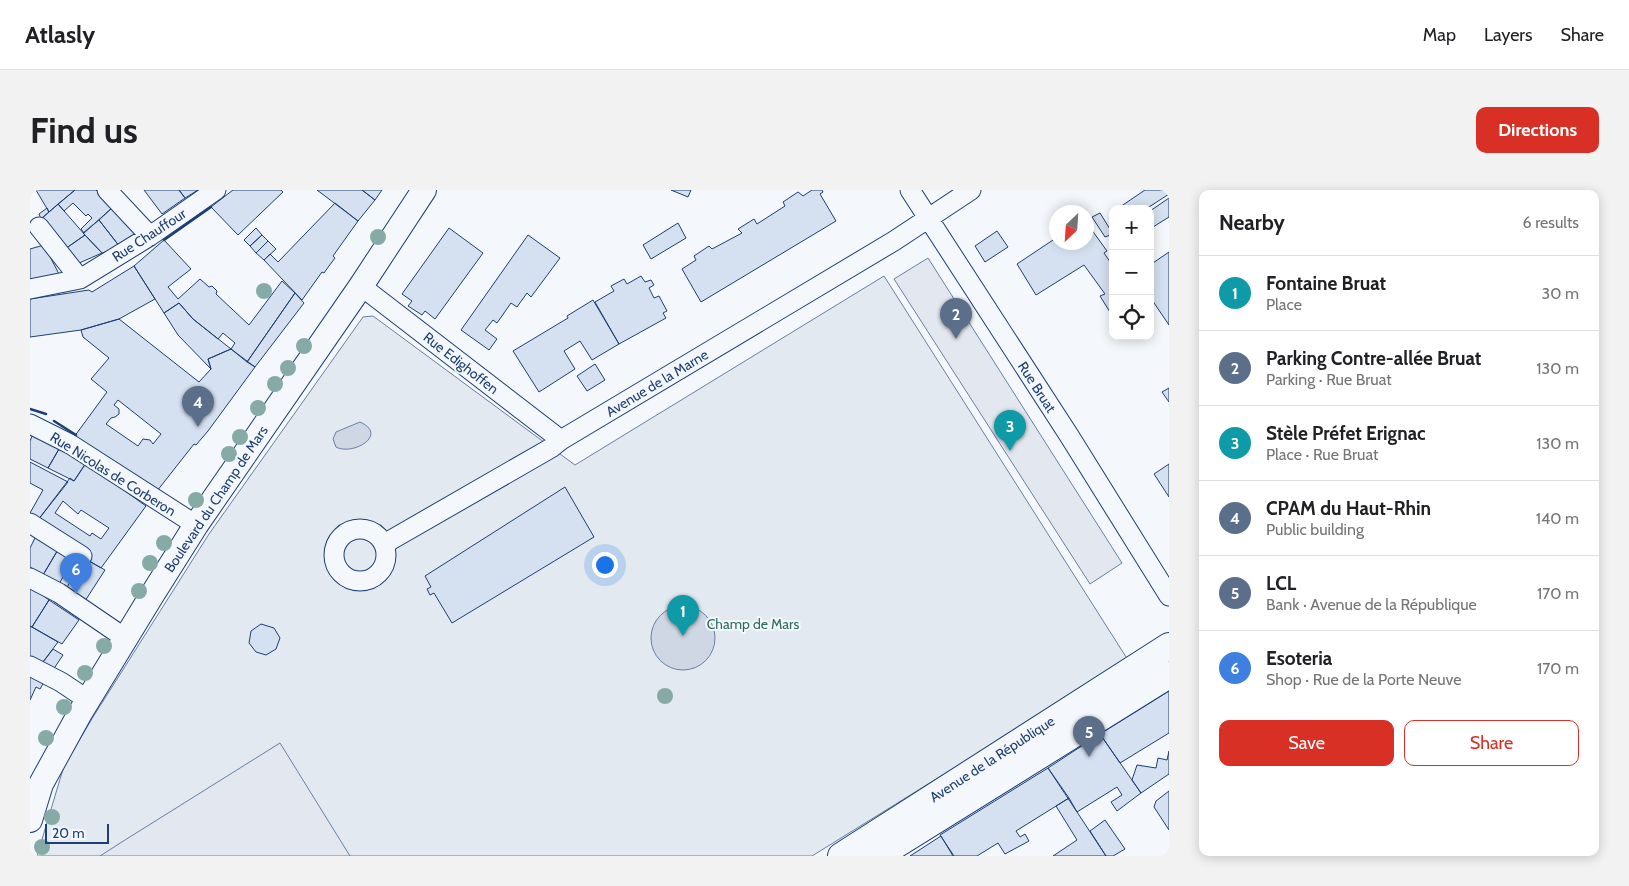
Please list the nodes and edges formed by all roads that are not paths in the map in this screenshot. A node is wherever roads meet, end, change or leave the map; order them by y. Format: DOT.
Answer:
graph roads {
  1 [pos="107,190"];
  2 [pos="216,190"];
  3 [pos="424,190"];
  4 [pos="894,190"];
  5 [pos="971,190"];
  6 [pos="913,195"];
  7 [pos="928,217"];
  8 [pos="39,227"];
  9 [pos="150,236"];
  10 [pos="80,279"];
  11 [pos="361,286"];
  12 [pos="30,289"];
  13 [pos="30,424"];
  14 [pos="561,440"];
  15 [pos="30,523"];
  16 [pos="196,525"];
  17 [pos="384,544"];
  18 [pos="82,556"];
  19 [pos="30,578"];
  20 [pos="1169,596"];
  21 [pos="125,638"];
  22 [pos="1169,646"];
  23 [pos="30,666"];
  24 [pos="1169,675"];
  25 [pos="88,700"];
  26 [pos="30,820"];
  27 [pos="841,856"];
  28 [pos="878,856"];
  1 -- 9 [label="street"];
  2 -- 9 [label="street, Rue Chauffour"];
  3 -- 11 [label="street, Boulevard du Champ de Mars"];
  4 -- 6 [label="street, Rue Bruat"];
  5 -- 7 [label="street, Avenue de la Marne"];
  6 -- 7 [label="street, Rue Bruat"];
  7 -- 14 [label="street, Avenue de la Marne"];
  7 -- 20 [label="street, Rue Bruat"];
  8 -- 10 [label="street"];
  9 -- 10 [label="street, Rue Chauffour"];
  10 -- 12 [label="street, Rue Chauffour"];
  11 -- 14 [label="street, Rue Edighoffen"];
  11 -- 16 [label="street, Boulevard du Champ de Mars"];
  13 -- 16 [label="street, Rue Nicolas de Corberon"];
  14 -- 17 [label="street, Avenue de la Marne"];
  15 -- 18 [label="street"];
  16 -- 21 [label="street, Boulevard du Champ de Mars"];
  19 -- 21 [label="street"];
  21 -- 25 [label="street, Boulevard du Champ de Mars"];
  22 -- 27 [label="main road, Avenue de la République"];
  23 -- 25 [label="street"];
  24 -- 28 [label="main road, Avenue de la République"];
  25 -- 26 [label="street, Boulevard du Champ de Mars"];
}
